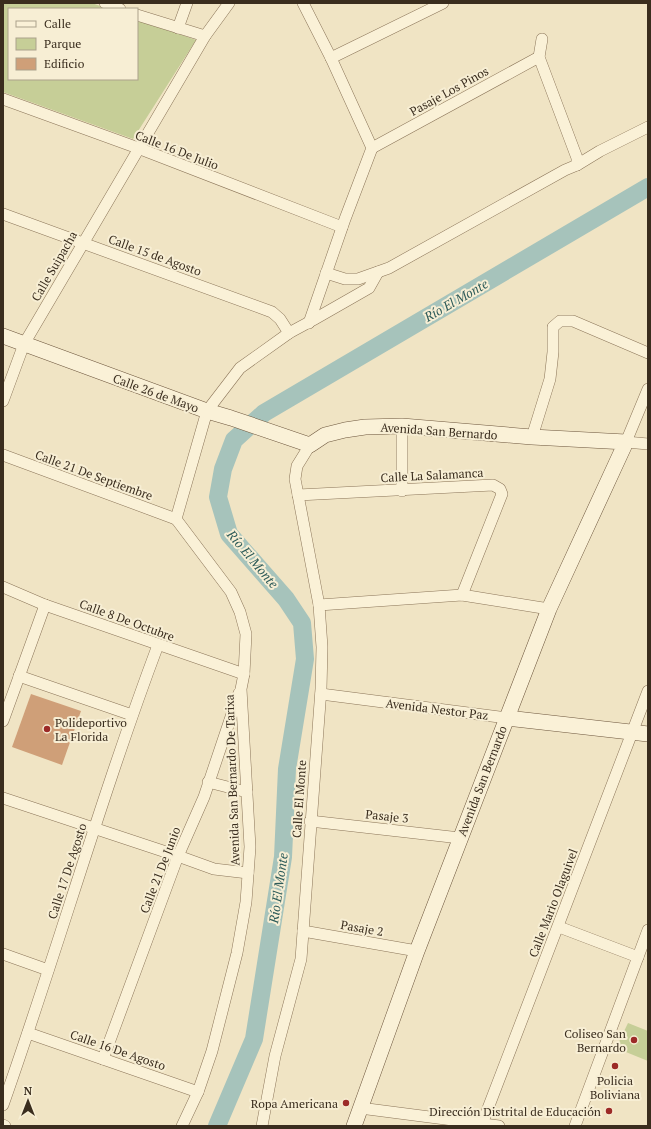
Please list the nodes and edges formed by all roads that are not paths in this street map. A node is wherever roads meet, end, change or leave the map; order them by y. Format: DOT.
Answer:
graph roads {
  1 [pos="105,3"];
  2 [pos="187,3"];
  3 [pos="229,3"];
  4 [pos="303,3"];
  5 [pos="443,3"];
  6 [pos="118,8"];
  7 [pos="138,15"];
  8 [pos="178,28"];
  9 [pos="204,36"];
  10 [pos="542,39"];
  11 [pos="539,57"];
  12 [pos="331,58"];
  13 [pos="3,99"];
  14 [pos="648,127"];
  15 [pos="138,148"];
  16 [pos="372,148"];
  17 [pos="577,165"];
  18 [pos="3,214"];
  19 [pos="342,227"];
  20 [pos="83,242"];
  21 [pos="378,272"];
  22 [pos="326,273"];
  23 [pos="309,323"];
  24 [pos="289,333"];
  25 [pos="3,336"];
  26 [pos="24,344"];
  27 [pos="648,353"];
  28 [pos="648,389"];
  29 [pos="3,401"];
  30 [pos="207,412"];
  31 [pos="402,426"];
  32 [pos="532,437"];
  33 [pos="626,442"];
  34 [pos="648,444"];
  35 [pos="310,445"];
  36 [pos="3,455"];
  37 [pos="402,490"];
  38 [pos="298,495"];
  39 [pos="176,519"];
  40 [pos="3,587"];
  41 [pos="462,595"];
  42 [pos="45,605"];
  43 [pos="320,606"];
  44 [pos="549,609"];
  45 [pos="158,645"];
  46 [pos="244,674"];
  47 [pos="19,676"];
  48 [pos="241,689"];
  49 [pos="648,691"];
  50 [pos="321,694"];
  51 [pos="132,715"];
  52 [pos="507,718"];
  53 [pos="3,721"];
  54 [pos="632,732"];
  55 [pos="648,734"];
  56 [pos="208,782"];
  57 [pos="247,792"];
  58 [pos="3,798"];
  59 [pos="310,821"];
  60 [pos="95,829"];
  61 [pos="460,838"];
  62 [pos="178,856"];
  63 [pos="248,873"];
  64 [pos="559,927"];
  65 [pos="648,930"];
  66 [pos="303,932"];
  67 [pos="417,951"];
  68 [pos="3,954"];
  69 [pos="638,957"];
  70 [pos="48,970"];
  71 [pos="28,1033"];
  72 [pos="103,1059"];
  73 [pos="198,1092"];
  74 [pos="3,1105"];
  75 [pos="360,1108"];
  76 [pos="482,1124"];
  77 [pos="182,1126"];
  78 [pos="262,1126"];
  79 [pos="354,1126"];
  80 [pos="499,1126"];
  81 [pos="575,1126"];
  1 -- 6 [label="street"];
  2 -- 8 [label="street"];
  3 -- 9 [label="street"];
  4 -- 12 [label="street"];
  5 -- 12 [label="street"];
  7 -- 8 [label="street"];
  8 -- 9 [label="street"];
  9 -- 15 [label="street, Calle Suipacha"];
  10 -- 11 [label="street"];
  11 -- 16 [label="street, Pasaje Los Pinos"];
  11 -- 17 [label="street"];
  12 -- 16 [label="street"];
  13 -- 15 [label="street, Calle 16 De Julio"];
  14 -- 17 [label="street"];
  15 -- 19 [label="street, Calle 16 De Julio"];
  15 -- 20 [label="street, Calle Suipacha"];
  16 -- 19 [label="street"];
  17 -- 21 [label="street"];
  18 -- 20 [label="street, Calle 15 de Agosto"];
  19 -- 22 [label="street"];
  20 -- 24 [label="street, Calle 15 de Agosto"];
  20 -- 26 [label="street, Calle Suipacha"];
  21 -- 22 [label="street"];
  21 -- 23 [label="street"];
  22 -- 23 [label="street"];
  23 -- 24 [label="street"];
  24 -- 30 [label="street"];
  25 -- 26 [label="street, Calle 26 de Mayo"];
  26 -- 29 [label="street, Calle Suipacha"];
  26 -- 30 [label="street, Calle 26 de Mayo"];
  27 -- 32 [label="street"];
  28 -- 33 [label="street, Avenida San Bernardo"];
  30 -- 35 [label="street, Calle 26 de Mayo"];
  30 -- 39 [label="street"];
  31 -- 32 [label="street, Avenida San Bernardo"];
  31 -- 35 [label="street, Avenida San Bernardo"];
  31 -- 37 [label="street"];
  32 -- 33 [label="street, Avenida San Bernardo"];
  33 -- 34 [label="street, Avenida San Bernardo"];
  33 -- 44 [label="street, Avenida San Bernardo"];
  35 -- 38 [label="street, Avenida San Bernardo"];
  36 -- 39 [label="street, Calle 21 De Septiembre"];
  37 -- 38 [label="street, Calle La Salamanca"];
  37 -- 41 [label="street, Calle La Salamanca"];
  38 -- 43 [label="street, Calle El Monte"];
  39 -- 46 [label="street, Avenida San Bernardo De Tarixa"];
  40 -- 42 [label="street, Calle 8 De Octubre"];
  41 -- 43 [label="street"];
  41 -- 44 [label="street"];
  42 -- 45 [label="street, Calle 8 De Octubre"];
  42 -- 47 [label="street"];
  43 -- 50 [label="street, Calle El Monte"];
  44 -- 52 [label="street, Avenida San Bernardo"];
  45 -- 46 [label="street, Calle 8 De Octubre"];
  45 -- 51 [label="street, Calle 17 De Agosto"];
  46 -- 48 [label="street, Avenida San Bernardo De Tarixa"];
  47 -- 51 [label="street"];
  47 -- 53 [label="street"];
  48 -- 56 [label="street, Calle 21 De Junio"];
  48 -- 57 [label="street, Avenida San Bernardo De Tarixa"];
  49 -- 54 [label="street, Calle Mario Olaguivel"];
  50 -- 52 [label="street, Avenida Nestor Paz"];
  50 -- 59 [label="street, Calle El Monte"];
  51 -- 60 [label="street, Calle 17 De Agosto"];
  52 -- 54 [label="street, Avenida Nestor Paz"];
  52 -- 61 [label="street, Avenida San Bernardo"];
  54 -- 55 [label="street, Avenida Nestor Paz"];
  54 -- 64 [label="street, Calle Mario Olaguivel"];
  56 -- 57 [label="street"];
  56 -- 62 [label="street, Calle 21 De Junio"];
  57 -- 63 [label="street, Avenida San Bernardo De Tarixa"];
  58 -- 60 [label="street"];
  59 -- 61 [label="street, Pasaje 3"];
  59 -- 66 [label="street, Calle El Monte"];
  60 -- 62 [label="street"];
  60 -- 70 [label="street, Calle 17 De Agosto"];
  61 -- 67 [label="street, Avenida San Bernardo"];
  62 -- 63 [label="street"];
  62 -- 72 [label="street, Calle 21 De Junio"];
  63 -- 73 [label="street, Avenida San Bernardo De Tarixa"];
  64 -- 69 [label="street"];
  64 -- 76 [label="street, Calle Mario Olaguivel"];
  65 -- 69 [label="street"];
  66 -- 67 [label="street, Pasaje 2"];
  66 -- 78 [label="street, Calle El Monte"];
  67 -- 75 [label="street, Avenida San Bernardo"];
  68 -- 70 [label="street"];
  69 -- 81 [label="street"];
  70 -- 71 [label="street, Calle 17 De Agosto"];
  71 -- 72 [label="street, Calle 16 De Agosto"];
  71 -- 74 [label="street, Calle 17 De Agosto"];
  72 -- 73 [label="street, Calle 16 De Agosto"];
  73 -- 77 [label="street, Avenida San Bernardo De Tarixa"];
  75 -- 76 [label="street"];
  75 -- 79 [label="street, Avenida San Bernardo"];
  76 -- 80 [label="street"];
}
